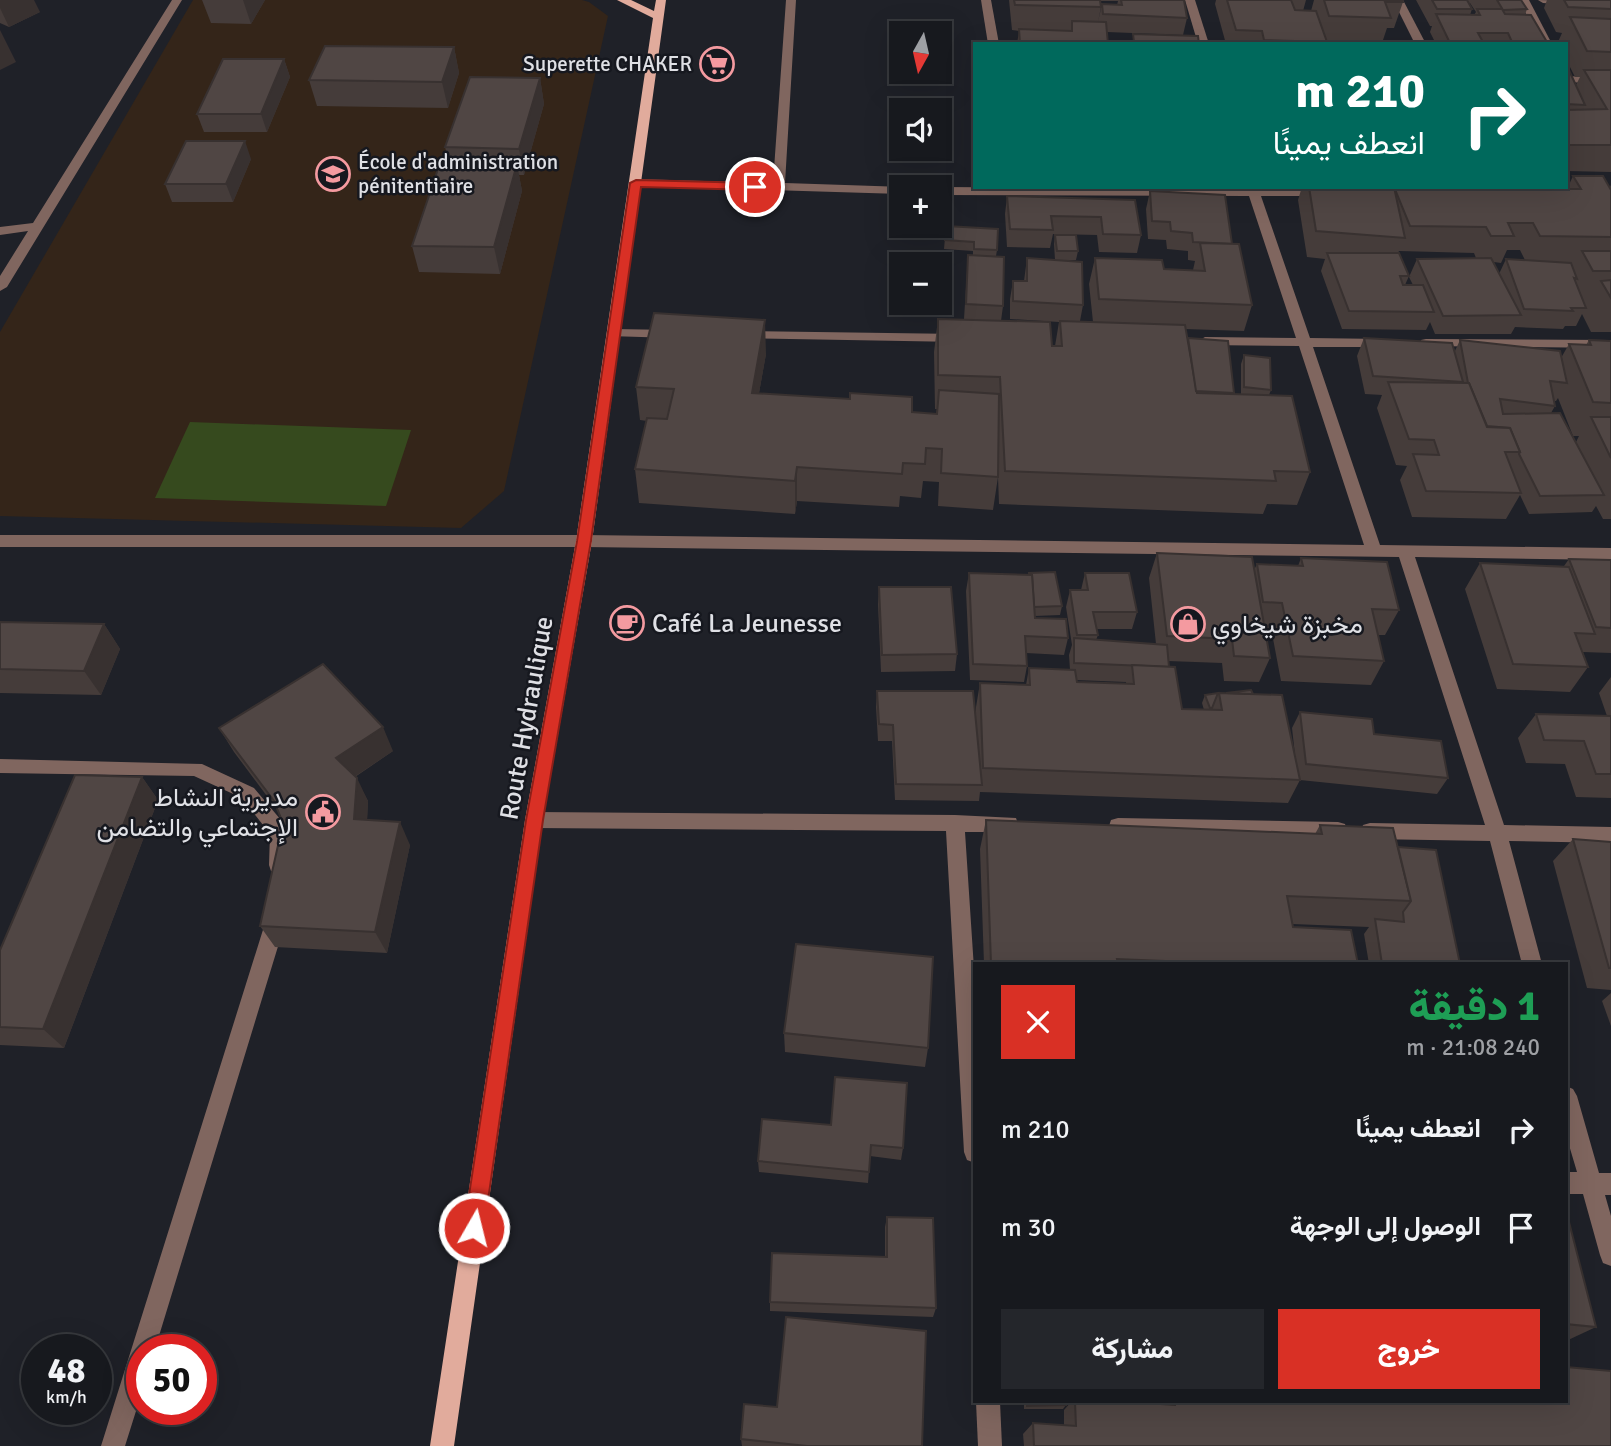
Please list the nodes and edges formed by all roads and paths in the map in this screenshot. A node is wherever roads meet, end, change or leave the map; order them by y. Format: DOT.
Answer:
graph roads {
  1 [pos="177,0"];
  2 [pos="622,0"];
  3 [pos="791,0"];
  4 [pos="986,0"];
  5 [pos="1189,0"];
  6 [pos="1398,0"];
  7 [pos="1524,0"];
  8 [pos="1543,0"];
  9 [pos="1611,5"];
  10 [pos="659,8"];
  11 [pos="994,42"];
  12 [pos="1203,42"];
  13 [pos="1420,42"];
  14 [pos="1546,42"];
  15 [pos="1568,79"];
  16 [pos="1611,81"];
  17 [pos="636,183"];
  18 [pos="779,187"];
  19 [pos="889,190"];
  20 [pos="1023,190"];
  21 [pos="1253,190"];
  22 [pos="952,191"];
  23 [pos="1334,191"];
  24 [pos="36,226"];
  25 [pos="0,231"];
  26 [pos="0,287"];
  27 [pos="614,333"];
  28 [pos="684,334"];
  29 [pos="725,335"];
  30 [pos="973,338"];
  31 [pos="1194,341"];
  32 [pos="1305,343"];
  33 [pos="1611,344"];
  34 [pos="0,541"];
  35 [pos="584,541"];
  36 [pos="1405,552"];
  37 [pos="1375,553"];
  38 [pos="1611,554"];
  39 [pos="0,766"];
  40 [pos="534,820"];
  41 [pos="955,823"];
  42 [pos="1025,824"];
  43 [pos="1094,825"];
  44 [pos="1497,834"];
  45 [pos="1611,835"];
  46 [pos="1531,962"];
  47 [pos="1568,1101"];
  48 [pos="973,1119"];
  49 [pos="1568,1183"];
  50 [pos="1600,1183"];
  51 [pos="1611,1255"];
  52 [pos="147,1334"];
  53 [pos="126,1403"];
  54 [pos="988,1403"];
  55 [pos="113,1446"];
  56 [pos="442,1446"];
  57 [pos="990,1446"];
  1 -- 24 [label="street"];
  2 -- 10 [label="main road"];
  3 -- 18 [label="street"];
  4 -- 11 [label="street"];
  5 -- 12 [label="street"];
  6 -- 13 [label="street"];
  7 -- 14 [label="street"];
  8 -- 9 [label="street"];
  10 -- 17 [label="main road, Route Hydraulique"];
  15 -- 16 [label="street"];
  17 -- 18 [label="street"];
  17 -- 27 [label="main road, Route Hydraulique"];
  18 -- 19 [label="street"];
  20 -- 21 [label="street"];
  20 -- 22 [label="street"];
  21 -- 23 [label="street"];
  21 -- 32 [label="street"];
  24 -- 25 [label="street"];
  24 -- 26 [label="street"];
  27 -- 28 [label="street"];
  27 -- 35 [label="main road, Route Hydraulique"];
  29 -- 30 [label="street"];
  31 -- 32 [label="street"];
  32 -- 33 [label="street"];
  32 -- 37 [label="street"];
  34 -- 35 [label="street"];
  35 -- 37 [label="street"];
  35 -- 40 [label="main road, Route Hydraulique"];
  36 -- 37 [label="street"];
  36 -- 38 [label="street"];
  36 -- 44 [label="street"];
  39 -- 52 [label="street"];
  40 -- 41 [label="street"];
  40 -- 56 [label="main road, Route Hydraulique"];
  41 -- 42 [label="street"];
  41 -- 48 [label="street"];
  43 -- 44 [label="street"];
  44 -- 45 [label="street"];
  44 -- 46 [label="street"];
  47 -- 50 [label="street"];
  49 -- 50 [label="street"];
  50 -- 51 [label="street"];
  53 -- 55 [label="street"];
  54 -- 57 [label="street"];
}
